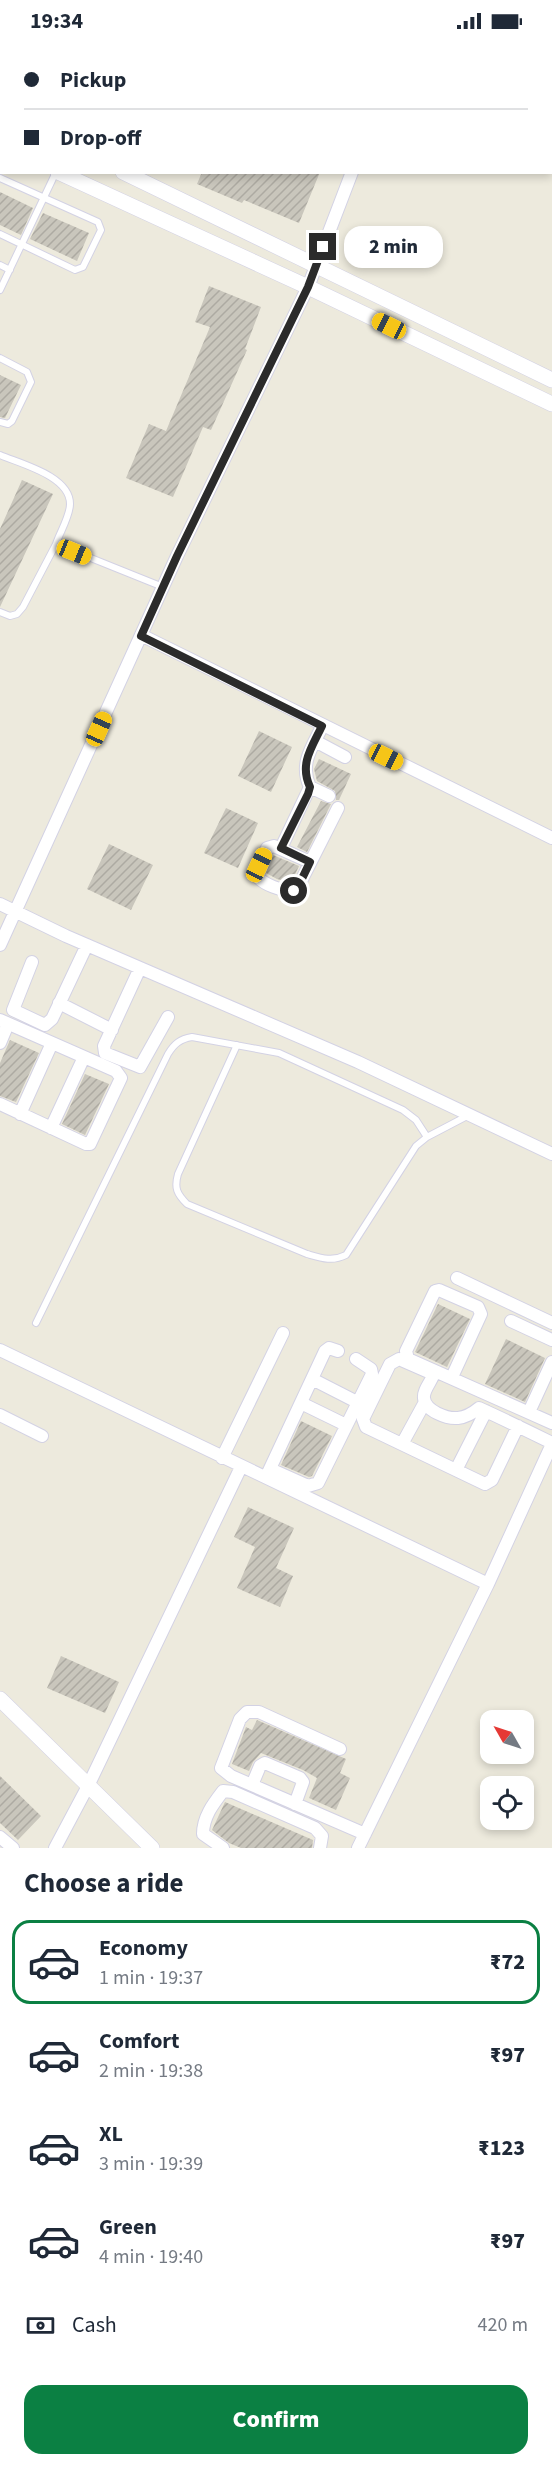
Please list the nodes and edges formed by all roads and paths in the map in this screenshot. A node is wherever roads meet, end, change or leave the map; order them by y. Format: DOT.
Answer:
graph roads {
  1 [pos="56,174"];
  2 [pos="61,174"];
  3 [pos="127,174"];
  4 [pos="350,174"];
  5 [pos="0,178"];
  6 [pos="44,197"];
  7 [pos="0,234"];
  8 [pos="22,244"];
  9 [pos="0,265"];
  10 [pos="316,266"];
  11 [pos="10,270"];
  12 [pos="308,287"];
  13 [pos="0,290"];
  14 [pos="0,358"];
  15 [pos="552,380"];
  16 [pos="552,404"];
  17 [pos="0,422"];
  18 [pos="0,455"];
  19 [pos="56,544"];
  20 [pos="163,587"];
  21 [pos="0,612"];
  22 [pos="141,636"];
  23 [pos="322,726"];
  24 [pos="315,741"];
  25 [pos="345,757"];
  26 [pos="310,787"];
  27 [pos="328,796"];
  28 [pos="338,808"];
  29 [pos="552,838"];
  30 [pos="281,848"];
  31 [pos="310,862"];
  32 [pos="0,904"];
  33 [pos="14,911"];
  34 [pos="0,945"];
  35 [pos="87,945"];
  36 [pos="32,962"];
  37 [pos="140,968"];
  38 [pos="59,1004"];
  39 [pos="168,1017"];
  40 [pos="4,1022"];
  41 [pos="112,1030"];
  42 [pos="0,1043"];
  43 [pos="51,1043"];
  44 [pos="237,1045"];
  45 [pos="84,1057"];
  46 [pos="0,1104"];
  47 [pos="20,1114"];
  48 [pos="469,1114"];
  49 [pos="51,1128"];
  50 [pos="428,1137"];
  51 [pos="552,1154"];
  52 [pos="457,1278"];
  53 [pos="511,1321"];
  54 [pos="36,1323"];
  55 [pos="552,1323"];
  56 [pos="283,1333"];
  57 [pos="552,1340"];
  58 [pos="0,1350"];
  59 [pos="338,1351"];
  60 [pos="356,1359"];
  61 [pos="552,1362"];
  62 [pos="452,1377"];
  63 [pos="312,1379"];
  64 [pos="357,1402"];
  65 [pos="425,1402"];
  66 [pos="301,1403"];
  67 [pos="486,1411"];
  68 [pos="529,1412"];
  69 [pos="0,1415"];
  70 [pos="552,1423"];
  71 [pos="346,1425"];
  72 [pos="518,1426"];
  73 [pos="42,1436"];
  74 [pos="552,1443"];
  75 [pos="402,1444"];
  76 [pos="222,1458"];
  77 [pos="241,1467"];
  78 [pos="456,1470"];
  79 [pos="268,1474"];
  80 [pos="488,1584"];
  81 [pos="0,1699"];
  82 [pos="340,1749"];
  83 [pos="252,1785"];
  84 [pos="88,1786"];
  85 [pos="295,1804"];
  86 [pos="365,1834"];
  87 [pos="0,1837"];
  88 [pos="13,1848"];
  89 [pos="55,1848"];
  90 [pos="152,1848"];
  91 [pos="224,1848"];
  92 [pos="320,1848"];
  93 [pos="358,1848"];
  1 -- 6 [label="lane"];
  2 -- 12 [label="street"];
  3 -- 10 [label="street"];
  4 -- 10 [label="street"];
  5 -- 6 [label="lane"];
  6 -- 8 [label="lane"];
  6 -- 8 [label="lane"];
  7 -- 8 [label="lane"];
  8 -- 11 [label="lane"];
  9 -- 11 [label="lane"];
  10 -- 12 [label="street"];
  10 -- 15 [label="street"];
  11 -- 13 [label="lane"];
  12 -- 16 [label="street"];
  12 -- 20 [label="street"];
  14 -- 17 [label="lane"];
  18 -- 19 [label="lane"];
  19 -- 20 [label="lane"];
  19 -- 21 [label="lane"];
  20 -- 22 [label="street"];
  22 -- 23 [label="street"];
  22 -- 33 [label="street"];
  23 -- 24 [label="street"];
  23 -- 29 [label="street"];
  24 -- 25 [label="street"];
  24 -- 26 [label="street"];
  26 -- 27 [label="street"];
  26 -- 30 [label="street"];
  28 -- 31 [label="street"];
  30 -- 31 [label="street"];
  30 -- 31 [label="street"];
  32 -- 33 [label="street"];
  33 -- 34 [label="street"];
  33 -- 35 [label="street"];
  35 -- 37 [label="street"];
  35 -- 38 [label="street"];
  36 -- 38 [label="street"];
  37 -- 41 [label="street"];
  37 -- 48 [label="street"];
  38 -- 41 [label="street"];
  39 -- 41 [label="street"];
  40 -- 42 [label="street"];
  40 -- 43 [label="street"];
  43 -- 45 [label="street"];
  43 -- 47 [label="street"];
  44 -- 50 [label="lane"];
  44 -- 50 [label="lane"];
  44 -- 54 [label="lane"];
  45 -- 49 [label="street"];
  45 -- 49 [label="street"];
  46 -- 47 [label="street"];
  47 -- 49 [label="street"];
  48 -- 50 [label="lane"];
  48 -- 51 [label="street"];
  52 -- 55 [label="street"];
  53 -- 57 [label="street"];
  56 -- 76 [label="street"];
  58 -- 76 [label="street"];
  59 -- 63 [label="street"];
  60 -- 64 [label="street"];
  61 -- 68 [label="street"];
  62 -- 62 [label="street"];
  62 -- 68 [label="street"];
  63 -- 64 [label="street"];
  63 -- 66 [label="street"];
  64 -- 71 [label="street"];
  65 -- 67 [label="street"];
  65 -- 75 [label="street"];
  65 -- 75 [label="street"];
  66 -- 71 [label="street"];
  66 -- 79 [label="street"];
  67 -- 72 [label="street"];
  67 -- 78 [label="street"];
  68 -- 70 [label="street"];
  69 -- 73 [label="street"];
  71 -- 79 [label="street"];
  72 -- 74 [label="street"];
  72 -- 78 [label="street"];
  74 -- 80 [label="street"];
  75 -- 78 [label="street"];
  76 -- 77 [label="street"];
  77 -- 79 [label="street"];
  77 -- 84 [label="street"];
  79 -- 80 [label="street"];
  80 -- 86 [label="street"];
  81 -- 84 [label="street"];
  82 -- 83 [label="street"];
  83 -- 85 [label="street"];
  83 -- 85 [label="street"];
  84 -- 89 [label="street"];
  84 -- 90 [label="street"];
  85 -- 86 [label="street"];
  86 -- 93 [label="street"];
  87 -- 88 [label="street"];
  91 -- 92 [label="street"];
}
